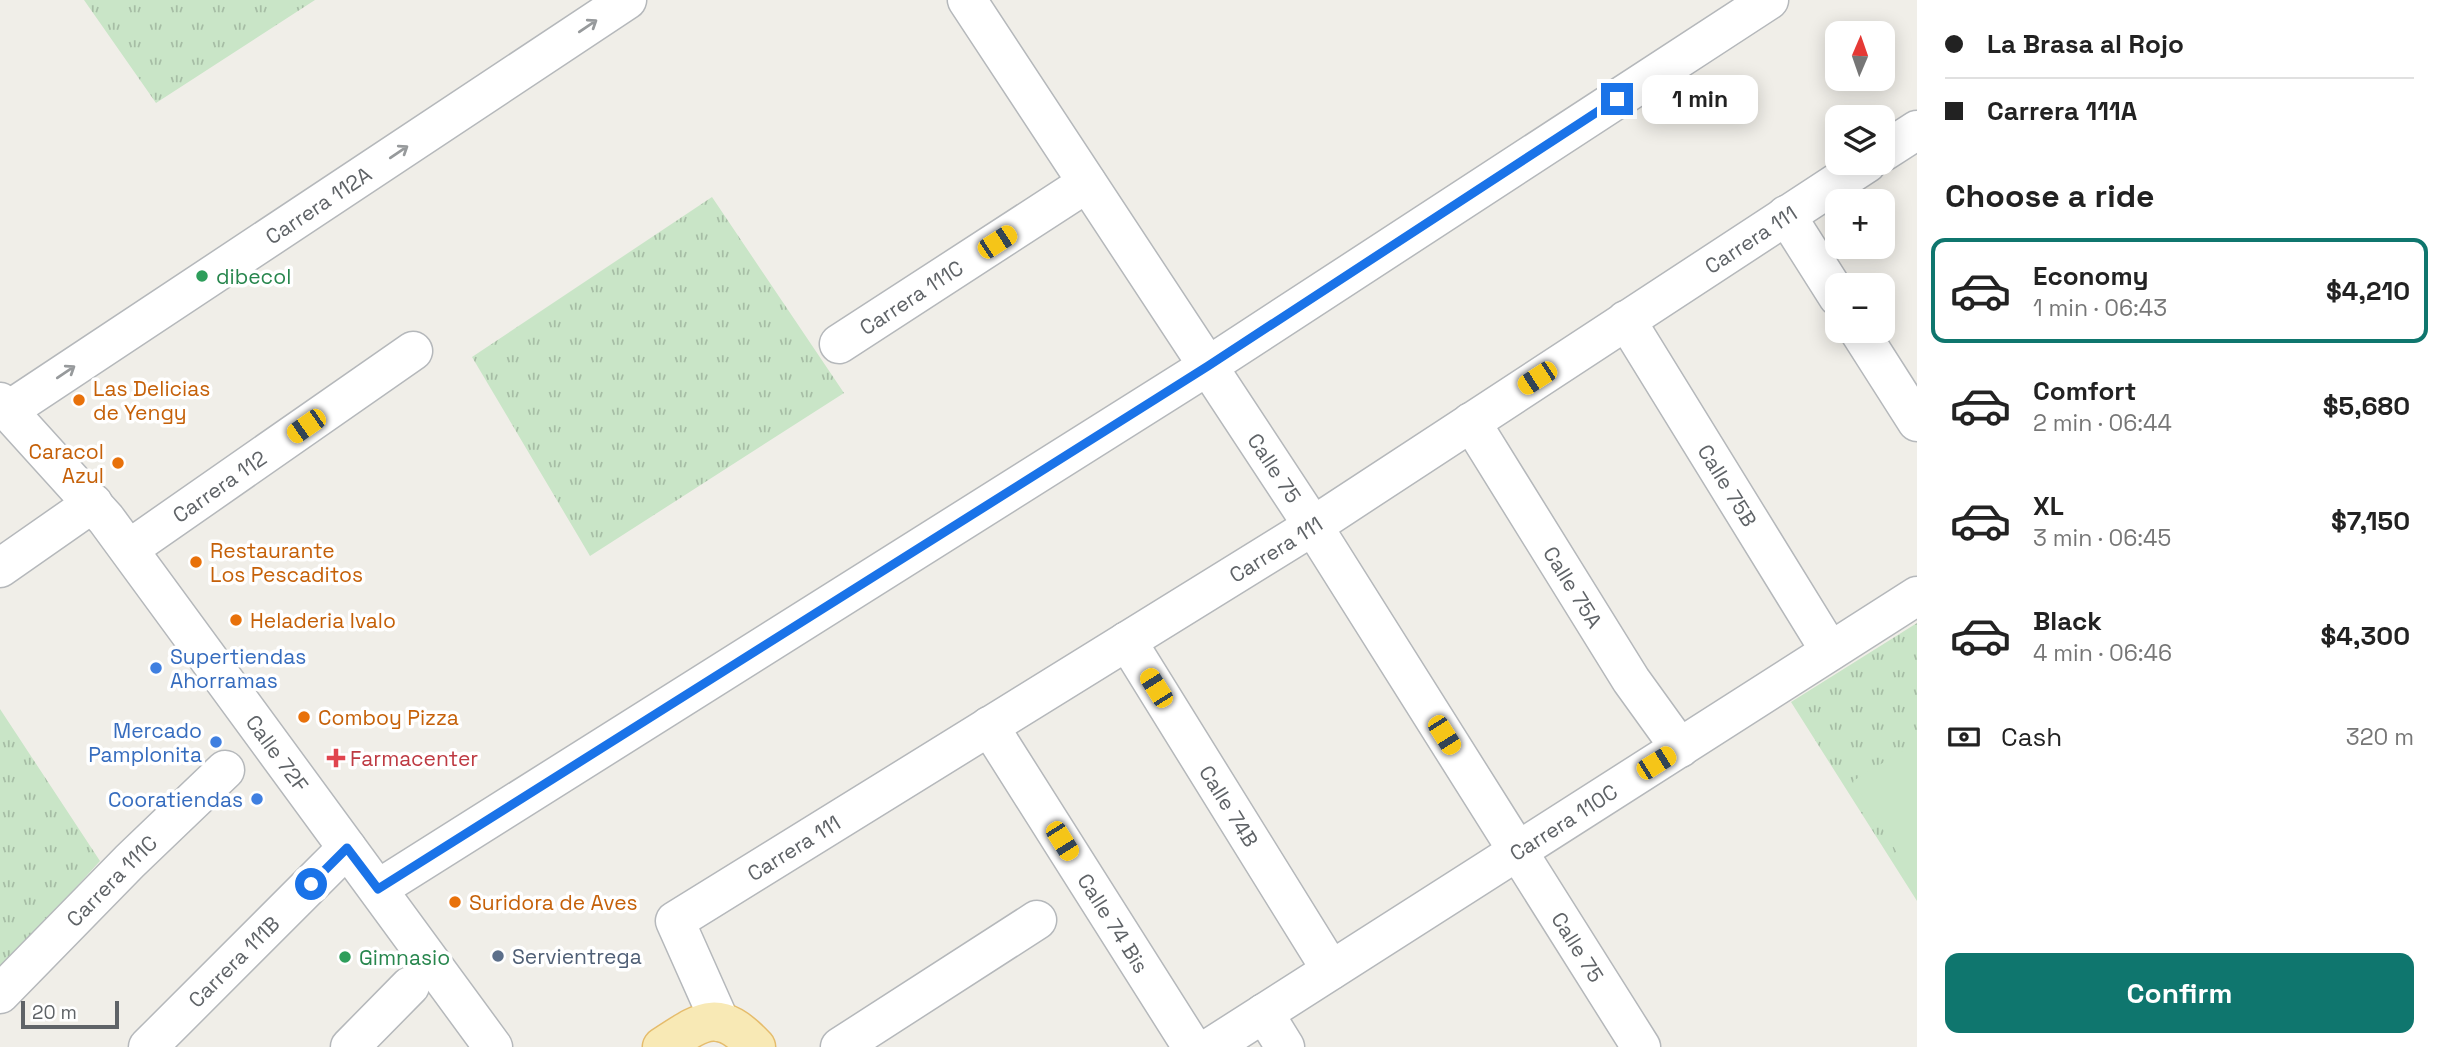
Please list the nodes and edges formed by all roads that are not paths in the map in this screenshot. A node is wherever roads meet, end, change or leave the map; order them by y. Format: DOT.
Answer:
graph roads {
  1 [pos="627,0"];
  2 [pos="1769,0"];
  3 [pos="971,1"];
  4 [pos="1917,130"];
  5 [pos="1895,144"];
  6 [pos="1848,175"];
  7 [pos="1087,183"];
  8 [pos="1786,215"];
  9 [pos="1825,276"];
  10 [pos="1626,320"];
  11 [pos="1867,343"];
  12 [pos="839,344"];
  13 [pos="413,351"];
  14 [pos="1208,366"];
  15 [pos="5,406"];
  16 [pos="1471,422"];
  17 [pos="1917,422"];
  18 [pos="93,503"];
  19 [pos="1313,526"];
  20 [pos="130,549"];
  21 [pos="0,568"];
  22 [pos="1917,596"];
  23 [pos="1127,641"];
  24 [pos="1830,652"];
  25 [pos="989,726"];
  26 [pos="1679,748"];
  27 [pos="225,770"];
  28 [pos="347,848"];
  29 [pos="1517,851"];
  30 [pos="378,889"];
  31 [pos="1037,920"];
  32 [pos="1331,970"];
  33 [pos="410,986"];
  34 [pos="0,994"];
  35 [pos="1264,1013"];
  36 [pos="720,1022"];
  37 [pos="148,1047"];
  38 [pos="350,1047"];
  39 [pos="493,1047"];
  40 [pos="662,1047"];
  41 [pos="756,1047"];
  42 [pos="840,1047"];
  43 [pos="1192,1047"];
  44 [pos="1211,1047"];
  45 [pos="1285,1047"];
  46 [pos="1641,1047"];
  15 -- 1 [label="street, Carrera 112A, one-way"];
  2 -- 14 [label="street"];
  3 -- 7 [label="street, Calle 75"];
  4 -- 5 [label="street"];
  6 -- 8 [label="street, Carrera 111"];
  7 -- 12 [label="street, Carrera 111C"];
  7 -- 14 [label="street, Calle 75"];
  8 -- 9 [label="street"];
  8 -- 10 [label="street, Carrera 111"];
  10 -- 16 [label="street, Carrera 111"];
  10 -- 24 [label="street, Calle 75B"];
  11 -- 17 [label="street"];
  13 -- 20 [label="street, Carrera 112"];
  14 -- 19 [label="street, Calle 75"];
  14 -- 30 [label="street"];
  15 -- 18 [label="street, Calle 72F"];
  16 -- 19 [label="street, Carrera 111"];
  16 -- 26 [label="street, Calle 75A"];
  18 -- 20 [label="street, Calle 72F"];
  18 -- 21 [label="street"];
  19 -- 23 [label="street, Carrera 111"];
  19 -- 29 [label="street, Calle 75"];
  20 -- 28 [label="street, Calle 72F"];
  22 -- 24 [label="street, Carrera 110C"];
  23 -- 25 [label="street, Carrera 111"];
  23 -- 32 [label="street, Calle 74B"];
  24 -- 26 [label="street, Carrera 110C"];
  25 -- 36 [label="street, Carrera 111"];
  25 -- 43 [label="street, Calle 74 Bis"];
  26 -- 29 [label="street, Carrera 110C"];
  27 -- 34 [label="street, Carrera 111C"];
  28 -- 30 [label="street, Calle 72F"];
  28 -- 37 [label="street, Carrera 111B"];
  29 -- 32 [label="street, Carrera 110C"];
  29 -- 46 [label="street, Calle 75"];
  30 -- 39 [label="street, Calle 72F"];
  31 -- 42 [label="street"];
  32 -- 35 [label="street, Carrera 110C"];
  33 -- 38 [label="street"];
  35 -- 44 [label="street, Carrera 110C"];
  35 -- 45 [label="street"];
  36 -- 40 [label="main road"];
  36 -- 41 [label="main road"];
}
